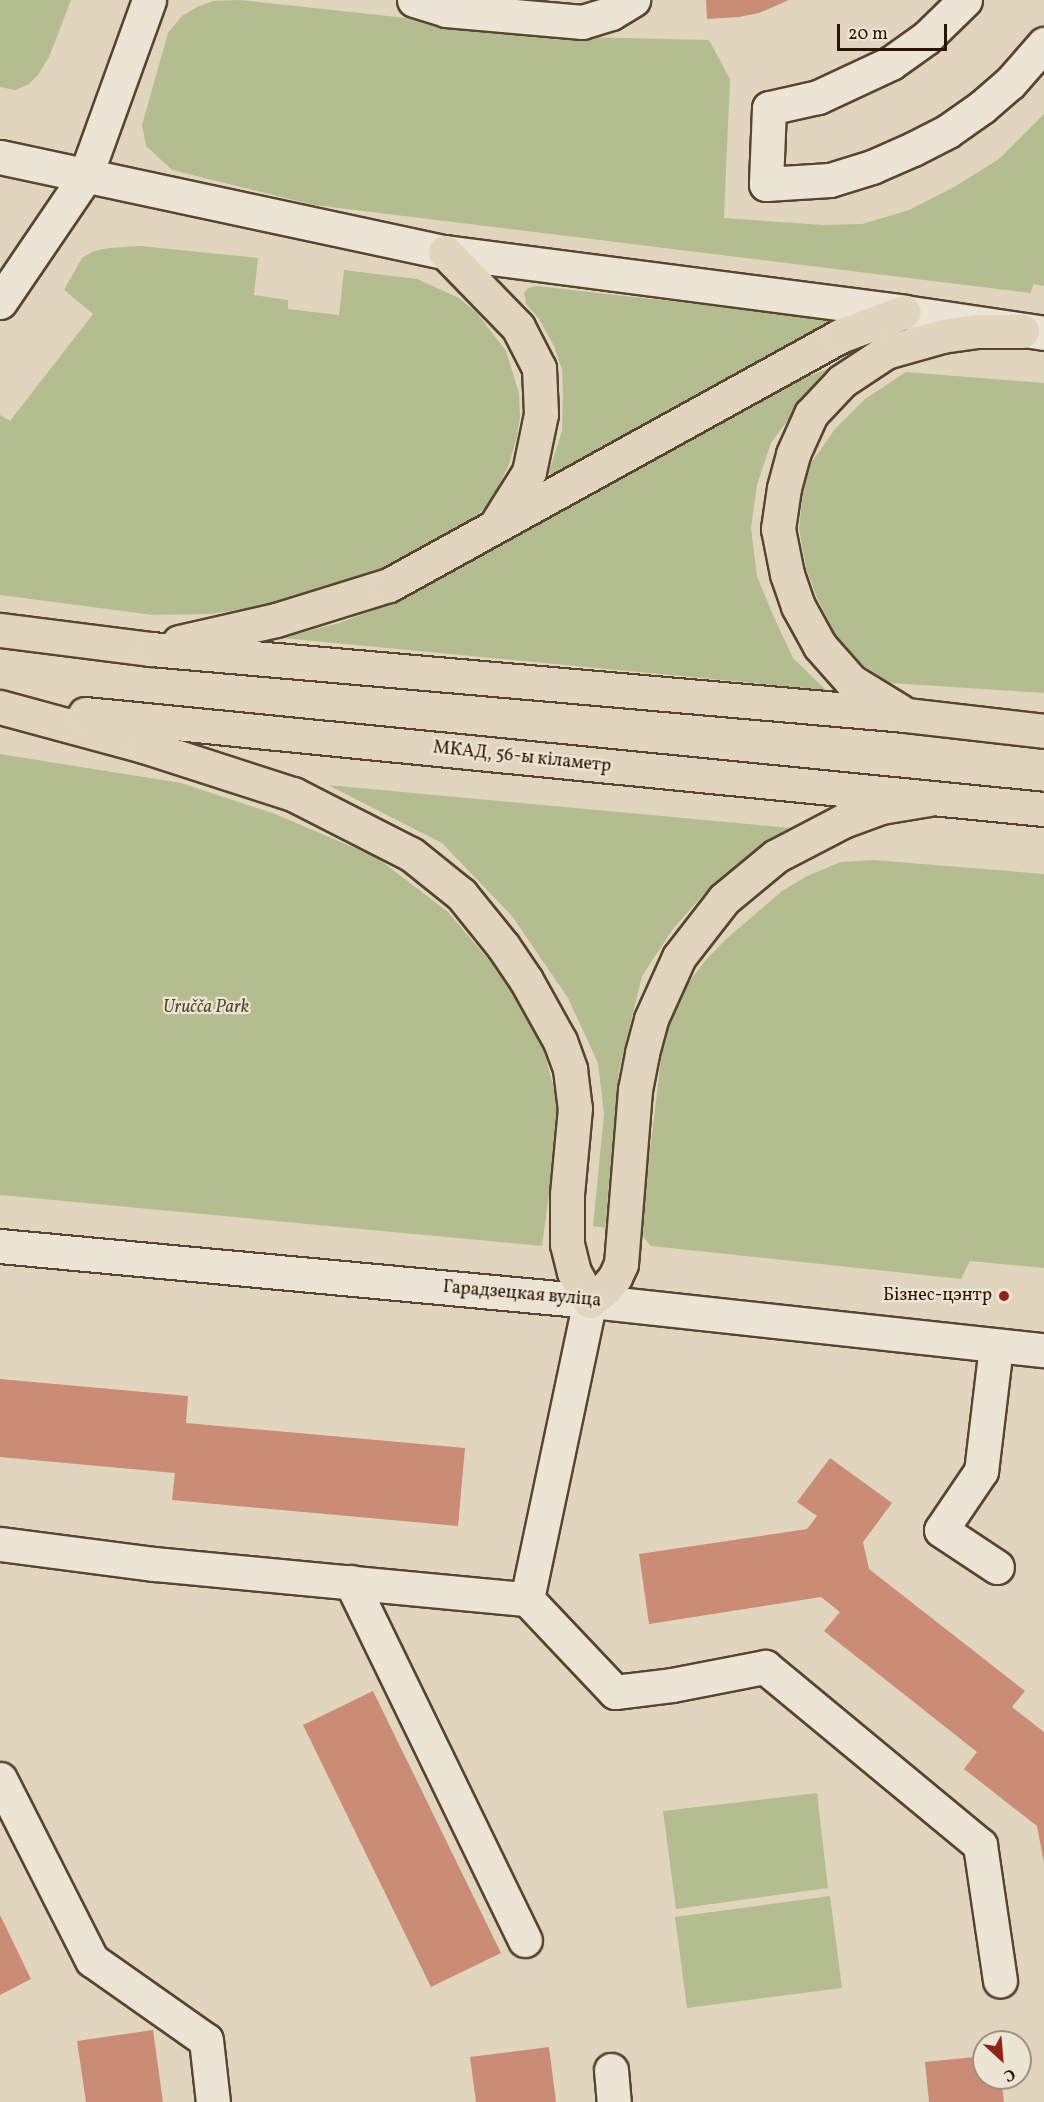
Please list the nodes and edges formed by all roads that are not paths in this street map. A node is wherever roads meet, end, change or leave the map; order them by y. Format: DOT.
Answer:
graph roads {
  1 [pos="149,0"];
  2 [pos="414,0"];
  3 [pos="633,0"];
  4 [pos="964,0"];
  5 [pos="1044,44"];
  6 [pos="0,157"];
  7 [pos="85,177"];
  8 [pos="445,252"];
  9 [pos="0,302"];
  10 [pos="904,312"];
  11 [pos="1033,332"];
  12 [pos="496,525"];
  13 [pos="0,630"];
  14 [pos="151,649"];
  15 [pos="0,706"];
  16 [pos="906,715"];
  17 [pos="1044,731"];
  18 [pos="928,799"];
  19 [pos="1044,809"];
  20 [pos="0,1246"];
  21 [pos="590,1301"];
  22 [pos="996,1346"];
  23 [pos="1044,1350"];
  24 [pos="0,1544"];
  25 [pos="997,1567"];
  26 [pos="351,1582"];
  27 [pos="527,1599"];
  28 [pos="0,1779"];
  29 [pos="525,1940"];
  30 [pos="1000,1981"];
  31 [pos="611,2070"];
  32 [pos="213,2102"];
  33 [pos="614,2102"];
  1 -- 7 [label="street"];
  2 -- 3 [label="street"];
  4 -- 5 [label="street"];
  6 -- 7 [label="street"];
  7 -- 8 [label="street"];
  7 -- 9 [label="street"];
  8 -- 10 [label="street"];
  8 -- 12 [label="highway"];
  10 -- 11 [label="street"];
  10 -- 12 [label="highway"];
  11 -- 16 [label="highway"];
  12 -- 14 [label="highway"];
  13 -- 14 [label="highway"];
  14 -- 16 [label="highway"];
  15 -- 18 [label="highway, МКАД, 56-ы кіламетр"];
  15 -- 21 [label="highway"];
  16 -- 17 [label="highway"];
  18 -- 19 [label="highway, МКАД, 56-ы кіламетр"];
  18 -- 21 [label="highway"];
  20 -- 21 [label="street, Гарадзецкая вуліца"];
  21 -- 22 [label="street, Гарадзецкая вуліца"];
  21 -- 27 [label="street"];
  22 -- 23 [label="street, Гарадзецкая вуліца"];
  22 -- 25 [label="street"];
  24 -- 26 [label="street"];
  26 -- 27 [label="street"];
  26 -- 29 [label="street"];
  27 -- 30 [label="street"];
  28 -- 32 [label="street"];
  31 -- 33 [label="street"];
}
